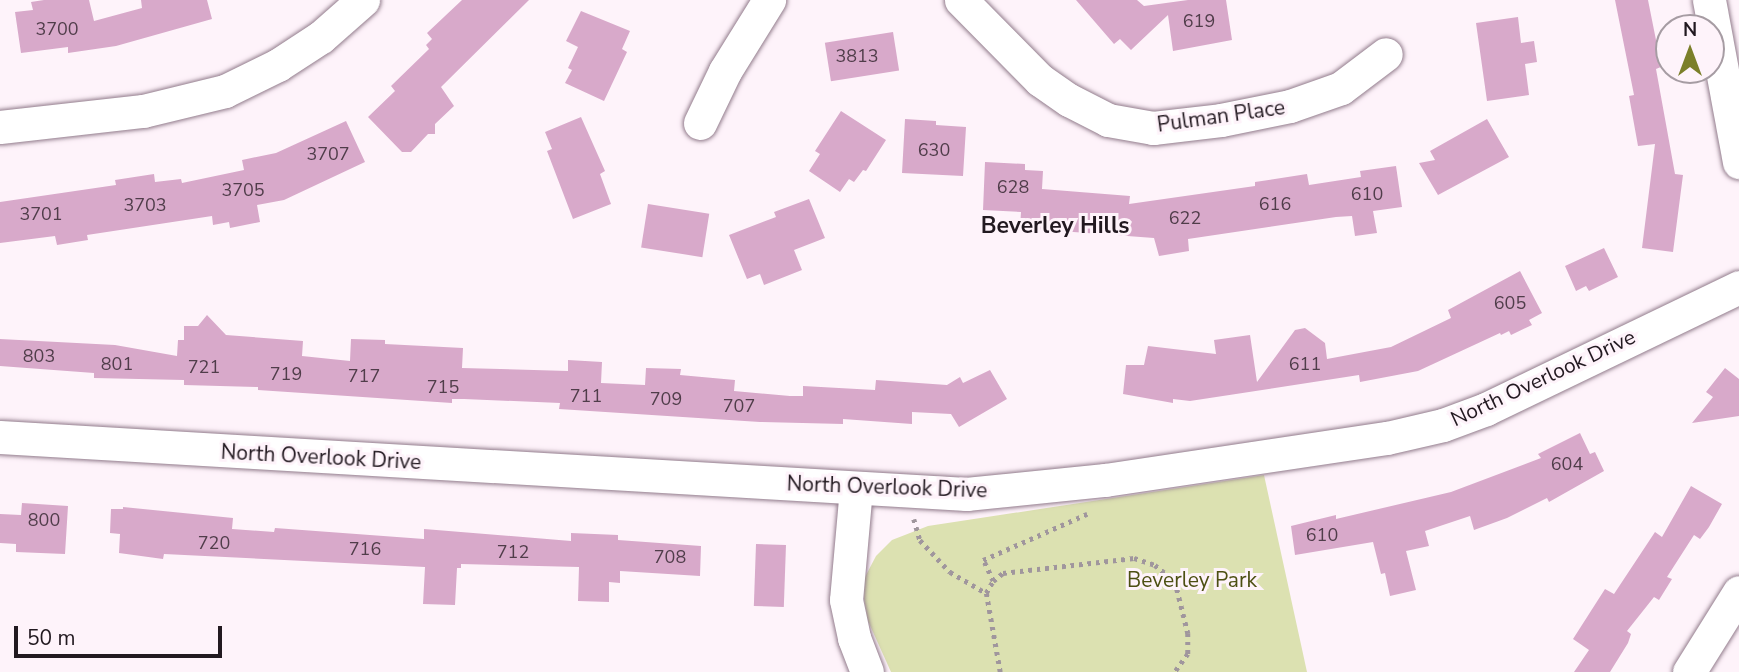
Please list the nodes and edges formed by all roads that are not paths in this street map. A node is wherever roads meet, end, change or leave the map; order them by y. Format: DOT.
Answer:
graph roads {
  1 [pos="363,0"];
  2 [pos="769,0"];
  3 [pos="961,0"];
  4 [pos="1710,0"];
  5 [pos="1386,54"];
  6 [pos="701,122"];
  7 [pos="0,127"];
  8 [pos="1739,162"];
  9 [pos="1739,287"];
  10 [pos="0,437"];
  11 [pos="856,488"];
  12 [pos="1739,592"];
  13 [pos="867,672"];
  14 [pos="1689,672"];
  1 -- 7 [label="street"];
  2 -- 6 [label="street"];
  3 -- 5 [label="street, Pulman Place"];
  4 -- 8 [label="street"];
  9 -- 11 [label="street, North Overlook Drive"];
  10 -- 11 [label="street, North Overlook Drive"];
  11 -- 13 [label="street"];
  12 -- 14 [label="street"];
}
